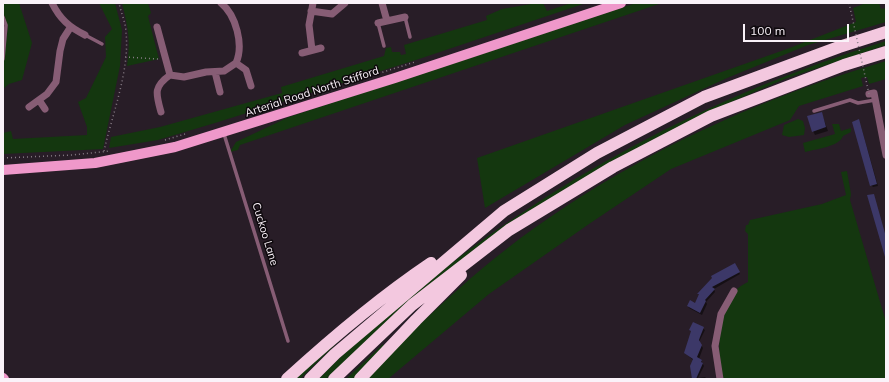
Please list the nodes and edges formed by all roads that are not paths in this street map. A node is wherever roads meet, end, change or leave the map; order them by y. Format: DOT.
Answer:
graph roads {
  1 [pos="52,3"];
  2 [pos="221,3"];
  3 [pos="312,3"];
  4 [pos="345,3"];
  5 [pos="382,3"];
  6 [pos="622,3"];
  7 [pos="311,11"];
  8 [pos="3,17"];
  9 [pos="405,17"];
  10 [pos="387,21"];
  11 [pos="378,24"];
  12 [pos="157,27"];
  13 [pos="70,28"];
  14 [pos="886,32"];
  15 [pos="85,35"];
  16 [pos="410,37"];
  17 [pos="102,44"];
  18 [pos="384,46"];
  19 [pos="321,48"];
  20 [pos="312,50"];
  21 [pos="886,52"];
  22 [pos="302,53"];
  23 [pos="3,59"];
  24 [pos="236,63"];
  25 [pos="215,72"];
  26 [pos="170,75"];
  27 [pos="251,86"];
  28 [pos="220,92"];
  29 [pos="873,93"];
  30 [pos="39,100"];
  31 [pos="29,108"];
  32 [pos="45,108"];
  33 [pos="814,111"];
  34 [pos="160,112"];
  35 [pos="224,133"];
  36 [pos="886,155"];
  37 [pos="3,170"];
  38 [pos="509,230"];
  39 [pos="475,234"];
  40 [pos="734,291"];
  41 [pos="288,341"];
  42 [pos="287,379"];
  43 [pos="310,379"];
  44 [pos="334,379"];
  45 [pos="360,379"];
  46 [pos="720,379"];
  1 -- 13 [label="street"];
  2 -- 24 [label="street"];
  3 -- 7 [label="street"];
  4 -- 7 [label="street"];
  5 -- 10 [label="street"];
  6 -- 35 [label="main road, Arterial Road North Stifford"];
  7 -- 20 [label="street"];
  8 -- 23 [label="lane"];
  9 -- 10 [label="street"];
  9 -- 16 [label="lane"];
  10 -- 11 [label="street"];
  11 -- 18 [label="lane"];
  12 -- 26 [label="street"];
  13 -- 15 [label="street"];
  13 -- 30 [label="street"];
  14 -- 39 [label="highway"];
  15 -- 17 [label="lane"];
  19 -- 20 [label="street"];
  20 -- 22 [label="street"];
  21 -- 38 [label="highway"];
  24 -- 25 [label="street"];
  24 -- 27 [label="street"];
  25 -- 26 [label="street"];
  25 -- 28 [label="street"];
  26 -- 34 [label="street"];
  29 -- 33 [label="lane"];
  29 -- 36 [label="street"];
  30 -- 31 [label="street"];
  30 -- 32 [label="street"];
  35 -- 37 [label="main road, Arterial Road North Stifford"];
  35 -- 41 [label="lane, Cuckoo Lane"];
  38 -- 44 [label="highway"];
  38 -- 45 [label="highway"];
  39 -- 42 [label="highway"];
  39 -- 43 [label="highway"];
  40 -- 46 [label="street"];
}
